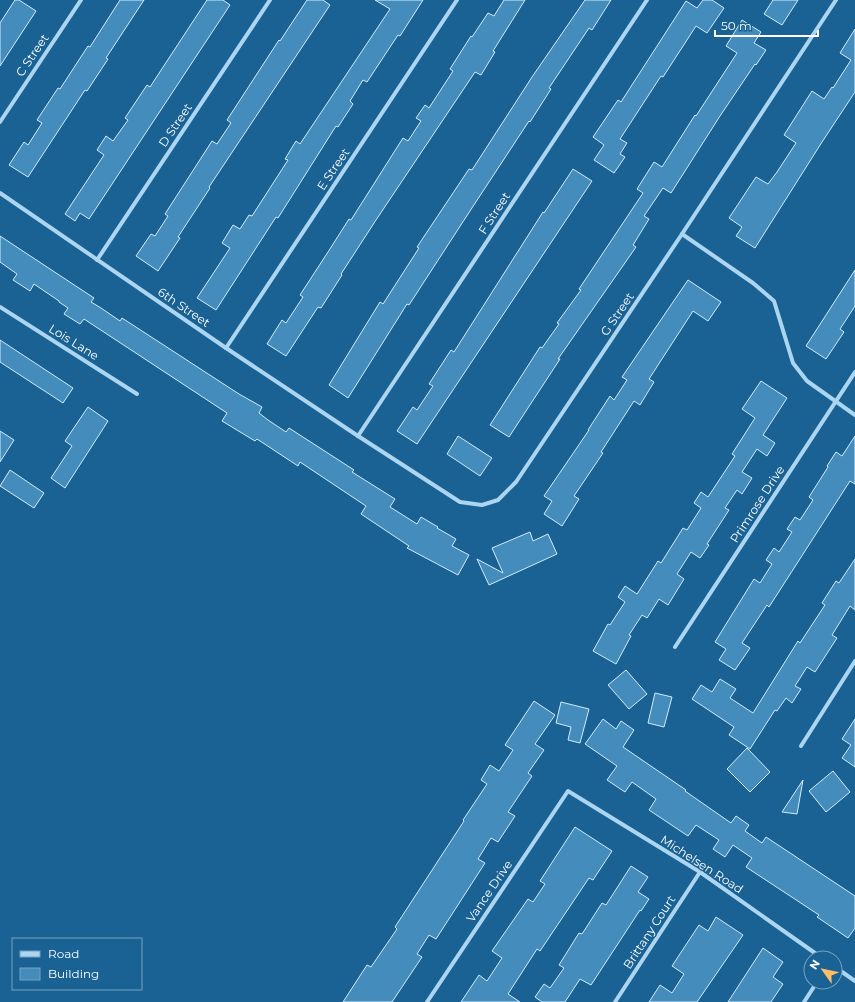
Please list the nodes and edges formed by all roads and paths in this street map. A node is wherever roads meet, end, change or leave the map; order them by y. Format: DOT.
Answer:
graph roads {
  1 [pos="81,0"];
  2 [pos="270,0"];
  3 [pos="456,0"];
  4 [pos="647,0"];
  5 [pos="836,0"];
  6 [pos="0,122"];
  7 [pos="0,193"];
  8 [pos="682,234"];
  9 [pos="97,260"];
  10 [pos="0,307"];
  11 [pos="226,348"];
  12 [pos="855,372"];
  13 [pos="136,394"];
  14 [pos="836,402"];
  15 [pos="855,415"];
  16 [pos="358,436"];
  17 [pos="675,647"];
  18 [pos="855,661"];
  19 [pos="801,746"];
  20 [pos="568,791"];
  21 [pos="700,872"];
  22 [pos="811,950"];
  23 [pos="843,973"];
  24 [pos="855,981"];
  25 [pos="812,990"];
  26 [pos="427,1002"];
  27 [pos="615,1002"];
  28 [pos="804,1002"];
  1 -- 6 [label="street, C Street"];
  2 -- 9 [label="street, D Street"];
  3 -- 11 [label="street, E Street"];
  4 -- 16 [label="street, F Street"];
  5 -- 8 [label="street, G Street"];
  7 -- 9 [label="street, 6th Street"];
  8 -- 14 [label="street"];
  8 -- 16 [label="street, G Street"];
  9 -- 11 [label="street, 6th Street"];
  10 -- 13 [label="street, Lois Lane"];
  11 -- 16 [label="street, 6th Street"];
  12 -- 14 [label="street, Primrose Drive"];
  14 -- 15 [label="street"];
  14 -- 17 [label="street, Primrose Drive"];
  18 -- 19 [label="street"];
  20 -- 21 [label="street, Michelsen Road"];
  20 -- 26 [label="street, Vance Drive"];
  21 -- 22 [label="street, Michelsen Road"];
  21 -- 27 [label="street, Brittany Court"];
  23 -- 24 [label="street"];
  25 -- 28 [label="street"];
}
